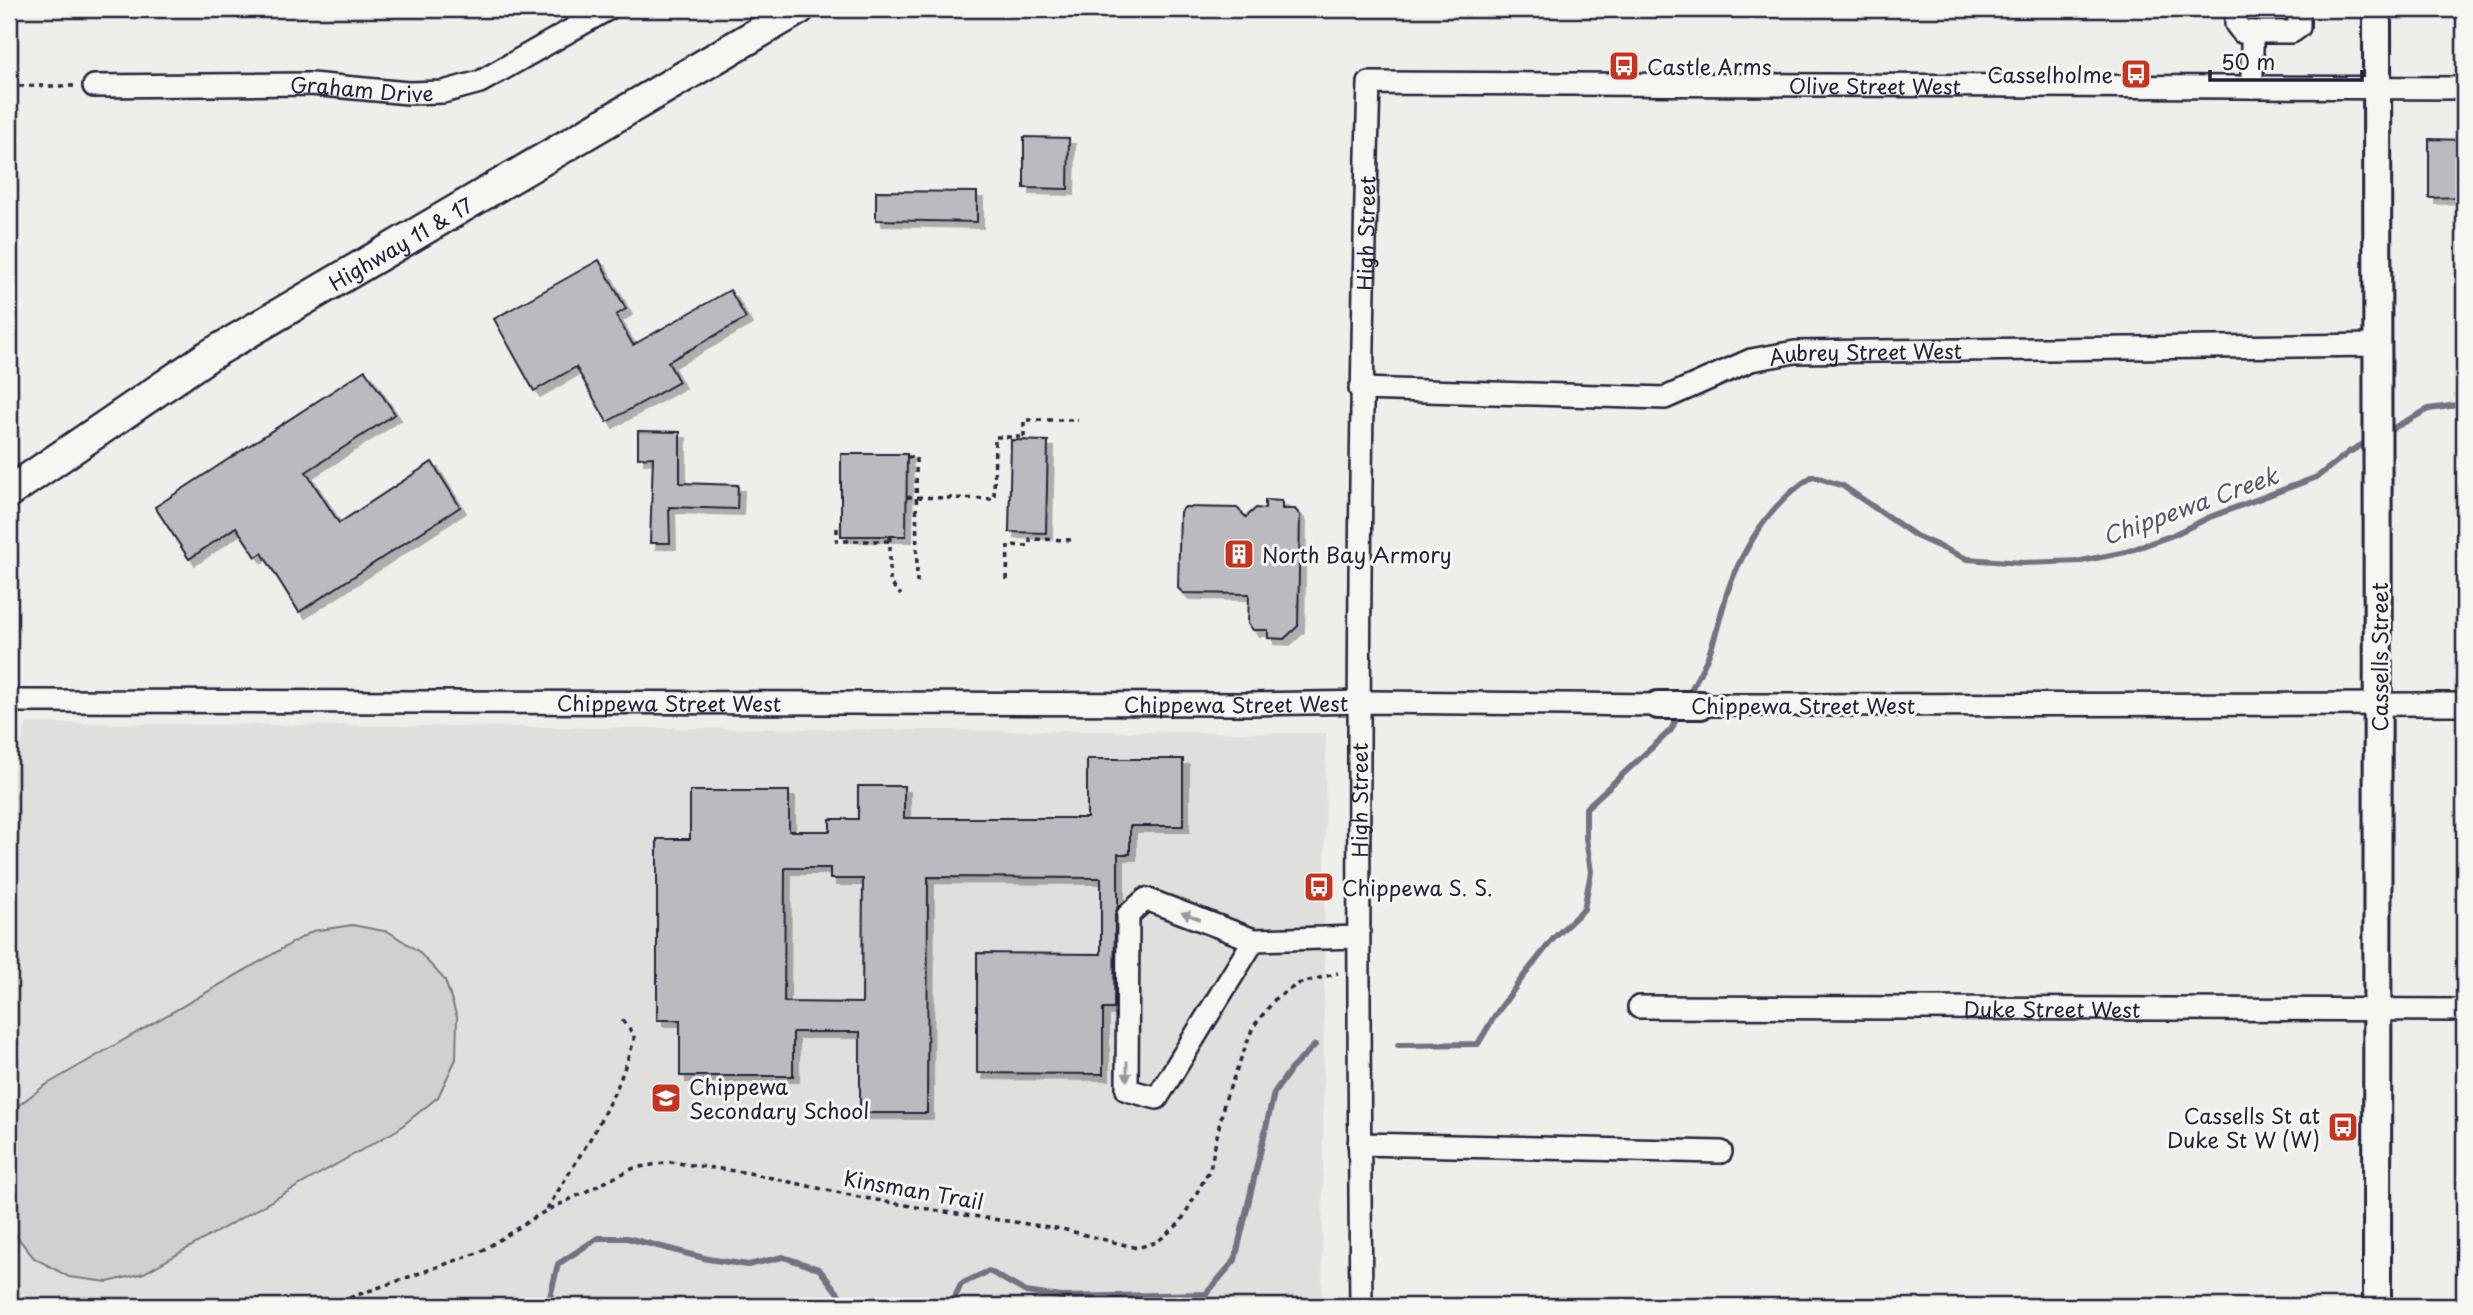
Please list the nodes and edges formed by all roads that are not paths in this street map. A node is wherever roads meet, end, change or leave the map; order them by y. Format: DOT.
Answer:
graph roads {
  1 [pos="608,9"];
  2 [pos="799,9"];
  3 [pos="2236,9"];
  4 [pos="2299,9"];
  5 [pos="2377,9"];
  6 [pos="2252,32"];
  7 [pos="1369,83"];
  8 [pos="94,86"];
  9 [pos="2252,87"];
  10 [pos="2377,88"];
  11 [pos="2464,88"];
  12 [pos="2379,345"];
  13 [pos="1360,389"];
  14 [pos="9,492"];
  15 [pos="9,701"];
  16 [pos="1357,702"];
  17 [pos="2464,704"];
  18 [pos="1658,705"];
  19 [pos="1701,705"];
  20 [pos="2379,705"];
  21 [pos="1358,937"];
  22 [pos="1255,940"];
  23 [pos="1639,1007"];
  24 [pos="2378,1009"];
  25 [pos="2464,1010"];
  26 [pos="1359,1144"];
  27 [pos="1721,1152"];
  28 [pos="1361,1306"];
  29 [pos="2377,1306"];
  1 -- 8 [label="street, Graham Drive"];
  2 -- 14 [label="highway, Highway 11 & 17"];
  3 -- 6 [label="street"];
  4 -- 6 [label="street"];
  5 -- 10 [label="main road, Cassells Street"];
  6 -- 9 [label="street"];
  7 -- 9 [label="street, Olive Street West"];
  7 -- 13 [label="street, High Street"];
  9 -- 10 [label="street, Olive Street West"];
  10 -- 11 [label="street, Olive Street West"];
  10 -- 12 [label="main road, Cassells Street"];
  12 -- 13 [label="street, Aubrey Street West"];
  12 -- 20 [label="main road, Cassells Street"];
  13 -- 16 [label="street, High Street"];
  15 -- 16 [label="street, Chippewa Street West"];
  16 -- 18 [label="street, Chippewa Street West"];
  16 -- 21 [label="street, High Street"];
  17 -- 20 [label="street, Chippewa Street West"];
  18 -- 19 [label="main road, Chippewa Street West"];
  19 -- 20 [label="street, Chippewa Street West"];
  20 -- 24 [label="main road, Cassells Street"];
  21 -- 22 [label="street"];
  21 -- 26 [label="street, High Street"];
  22 -- 22 [label="street, one-way"];
  23 -- 24 [label="street, Duke Street West"];
  24 -- 25 [label="street, Duke Street West"];
  24 -- 29 [label="main road, Cassells Street"];
  26 -- 27 [label="street"];
  26 -- 28 [label="street, High Street"];
}
